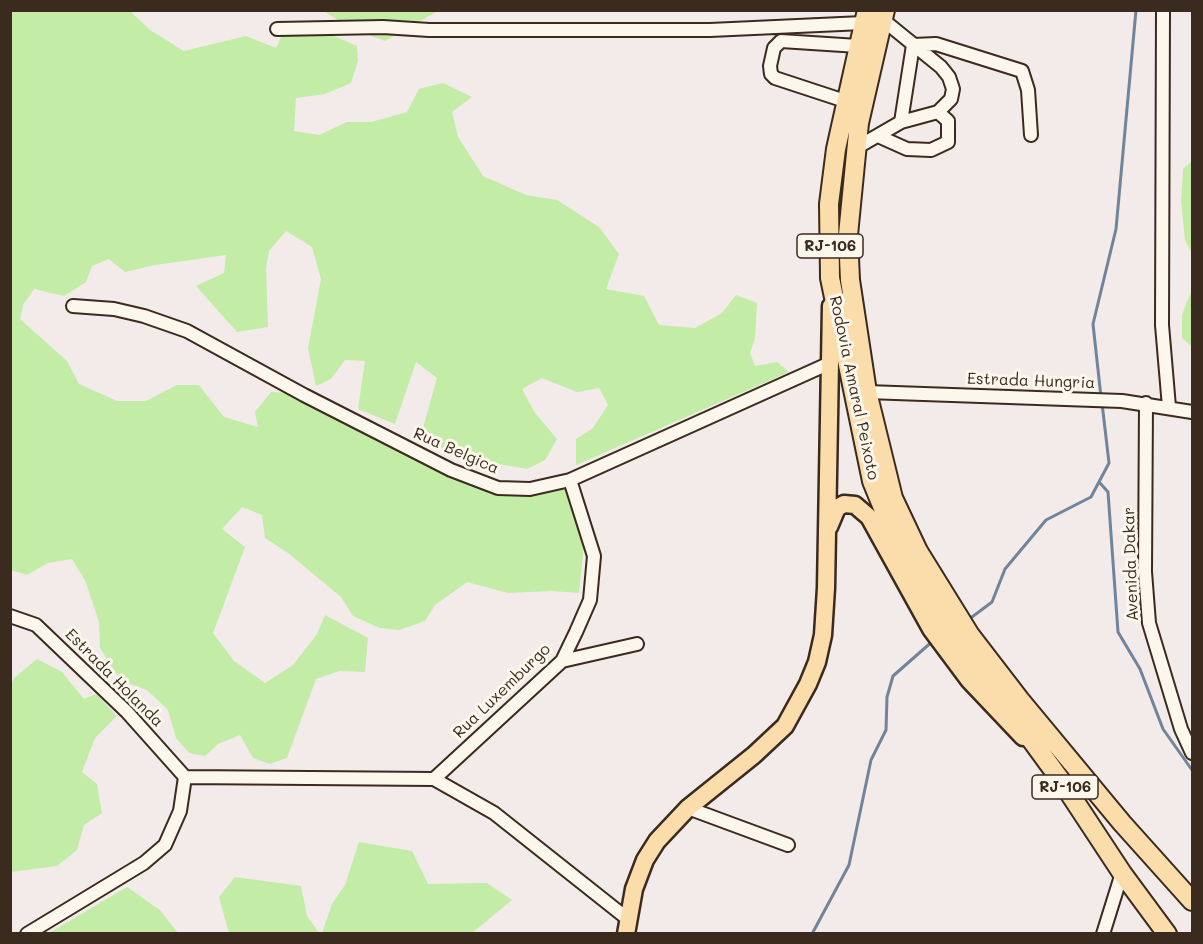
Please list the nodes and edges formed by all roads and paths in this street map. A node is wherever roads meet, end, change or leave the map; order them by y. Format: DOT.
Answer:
graph roads {
  1 [pos="1163,10"];
  2 [pos="874,16"];
  3 [pos="277,29"];
  4 [pos="858,45"];
  5 [pos="914,45"];
  6 [pos="845,101"];
  7 [pos="938,112"];
  8 [pos="901,122"];
  9 [pos="1031,135"];
  10 [pos="878,136"];
  11 [pos="856,148"];
  12 [pos="830,278"];
  13 [pos="73,306"];
  14 [pos="830,363"];
  15 [pos="867,392"];
  16 [pos="1146,403"];
  17 [pos="1169,407"];
  18 [pos="1192,412"];
  19 [pos="570,480"];
  20 [pos="826,536"];
  21 [pos="10,616"];
  22 [pos="945,624"];
  23 [pos="958,642"];
  24 [pos="637,644"];
  25 [pos="562,661"];
  26 [pos="1192,753"];
  27 [pos="186,777"];
  28 [pos="434,779"];
  29 [pos="688,808"];
  30 [pos="788,845"];
  31 [pos="1122,873"];
  32 [pos="1166,873"];
  33 [pos="1192,901"];
  34 [pos="1192,910"];
  35 [pos="1150,913"];
  36 [pos="627,927"];
  37 [pos="27,933"];
  38 [pos="1103,933"];
  39 [pos="1167,933"];
  40 [pos="1173,933"];
  1 -- 17 [label="street"];
  2 -- 3 [label="street"];
  2 -- 4 [label="highway, Rodovia Amaral Peixoto / RJ-106"];
  2 -- 5 [label="street"];
  2 -- 11 [label="highway, Rodovia Amaral Peixoto / RJ-106"];
  4 -- 6 [label="highway, Rodovia Amaral Peixoto / RJ-106"];
  4 -- 6 [label="street"];
  5 -- 7 [label="street"];
  5 -- 8 [label="street"];
  5 -- 9 [label="street"];
  6 -- 12 [label="highway, Rodovia Amaral Peixoto / RJ-106"];
  7 -- 8 [label="street"];
  7 -- 10 [label="street"];
  8 -- 10 [label="street"];
  10 -- 11 [label="street"];
  11 -- 15 [label="highway, Rodovia Amaral Peixoto / RJ-106"];
  12 -- 14 [label="main road"];
  12 -- 22 [label="highway, Rodovia Amaral Peixoto / RJ-106"];
  13 -- 19 [label="street, Rua Belgica"];
  14 -- 19 [label="street, Rua Belgica"];
  14 -- 20 [label="main road"];
  15 -- 16 [label="street, Estrada Hungria"];
  15 -- 22 [label="highway, Rodovia Amaral Peixoto / RJ-106"];
  16 -- 17 [label="street, Estrada Hungria"];
  16 -- 26 [label="street, Avenida Dakar"];
  17 -- 18 [label="street, Estrada Hungria"];
  19 -- 25 [label="street, Rua Luxemburgo"];
  20 -- 22 [label="main road"];
  20 -- 29 [label="main road"];
  21 -- 27 [label="street, Estrada Holanda"];
  22 -- 23 [label="highway, Rodovia Amaral Peixoto / RJ-106"];
  23 -- 31 [label="highway, Rodovia Amaral Peixoto / RJ-106"];
  23 -- 32 [label="highway, Rodovia Amaral Peixoto / RJ-106"];
  24 -- 25 [label="street"];
  25 -- 28 [label="street, Rua Luxemburgo"];
  27 -- 28 [label="street"];
  27 -- 37 [label="street"];
  28 -- 36 [label="street"];
  29 -- 30 [label="street"];
  29 -- 36 [label="main road"];
  31 -- 35 [label="highway, Rodovia Amaral Peixoto / RJ-106"];
  31 -- 38 [label="street"];
  32 -- 33 [label="highway, Rodovia Amaral Peixoto / RJ-106"];
  32 -- 34 [label="highway"];
  35 -- 39 [label="highway, Rodovia Amaral Peixoto / RJ-106"];
  35 -- 40 [label="highway"];
}
